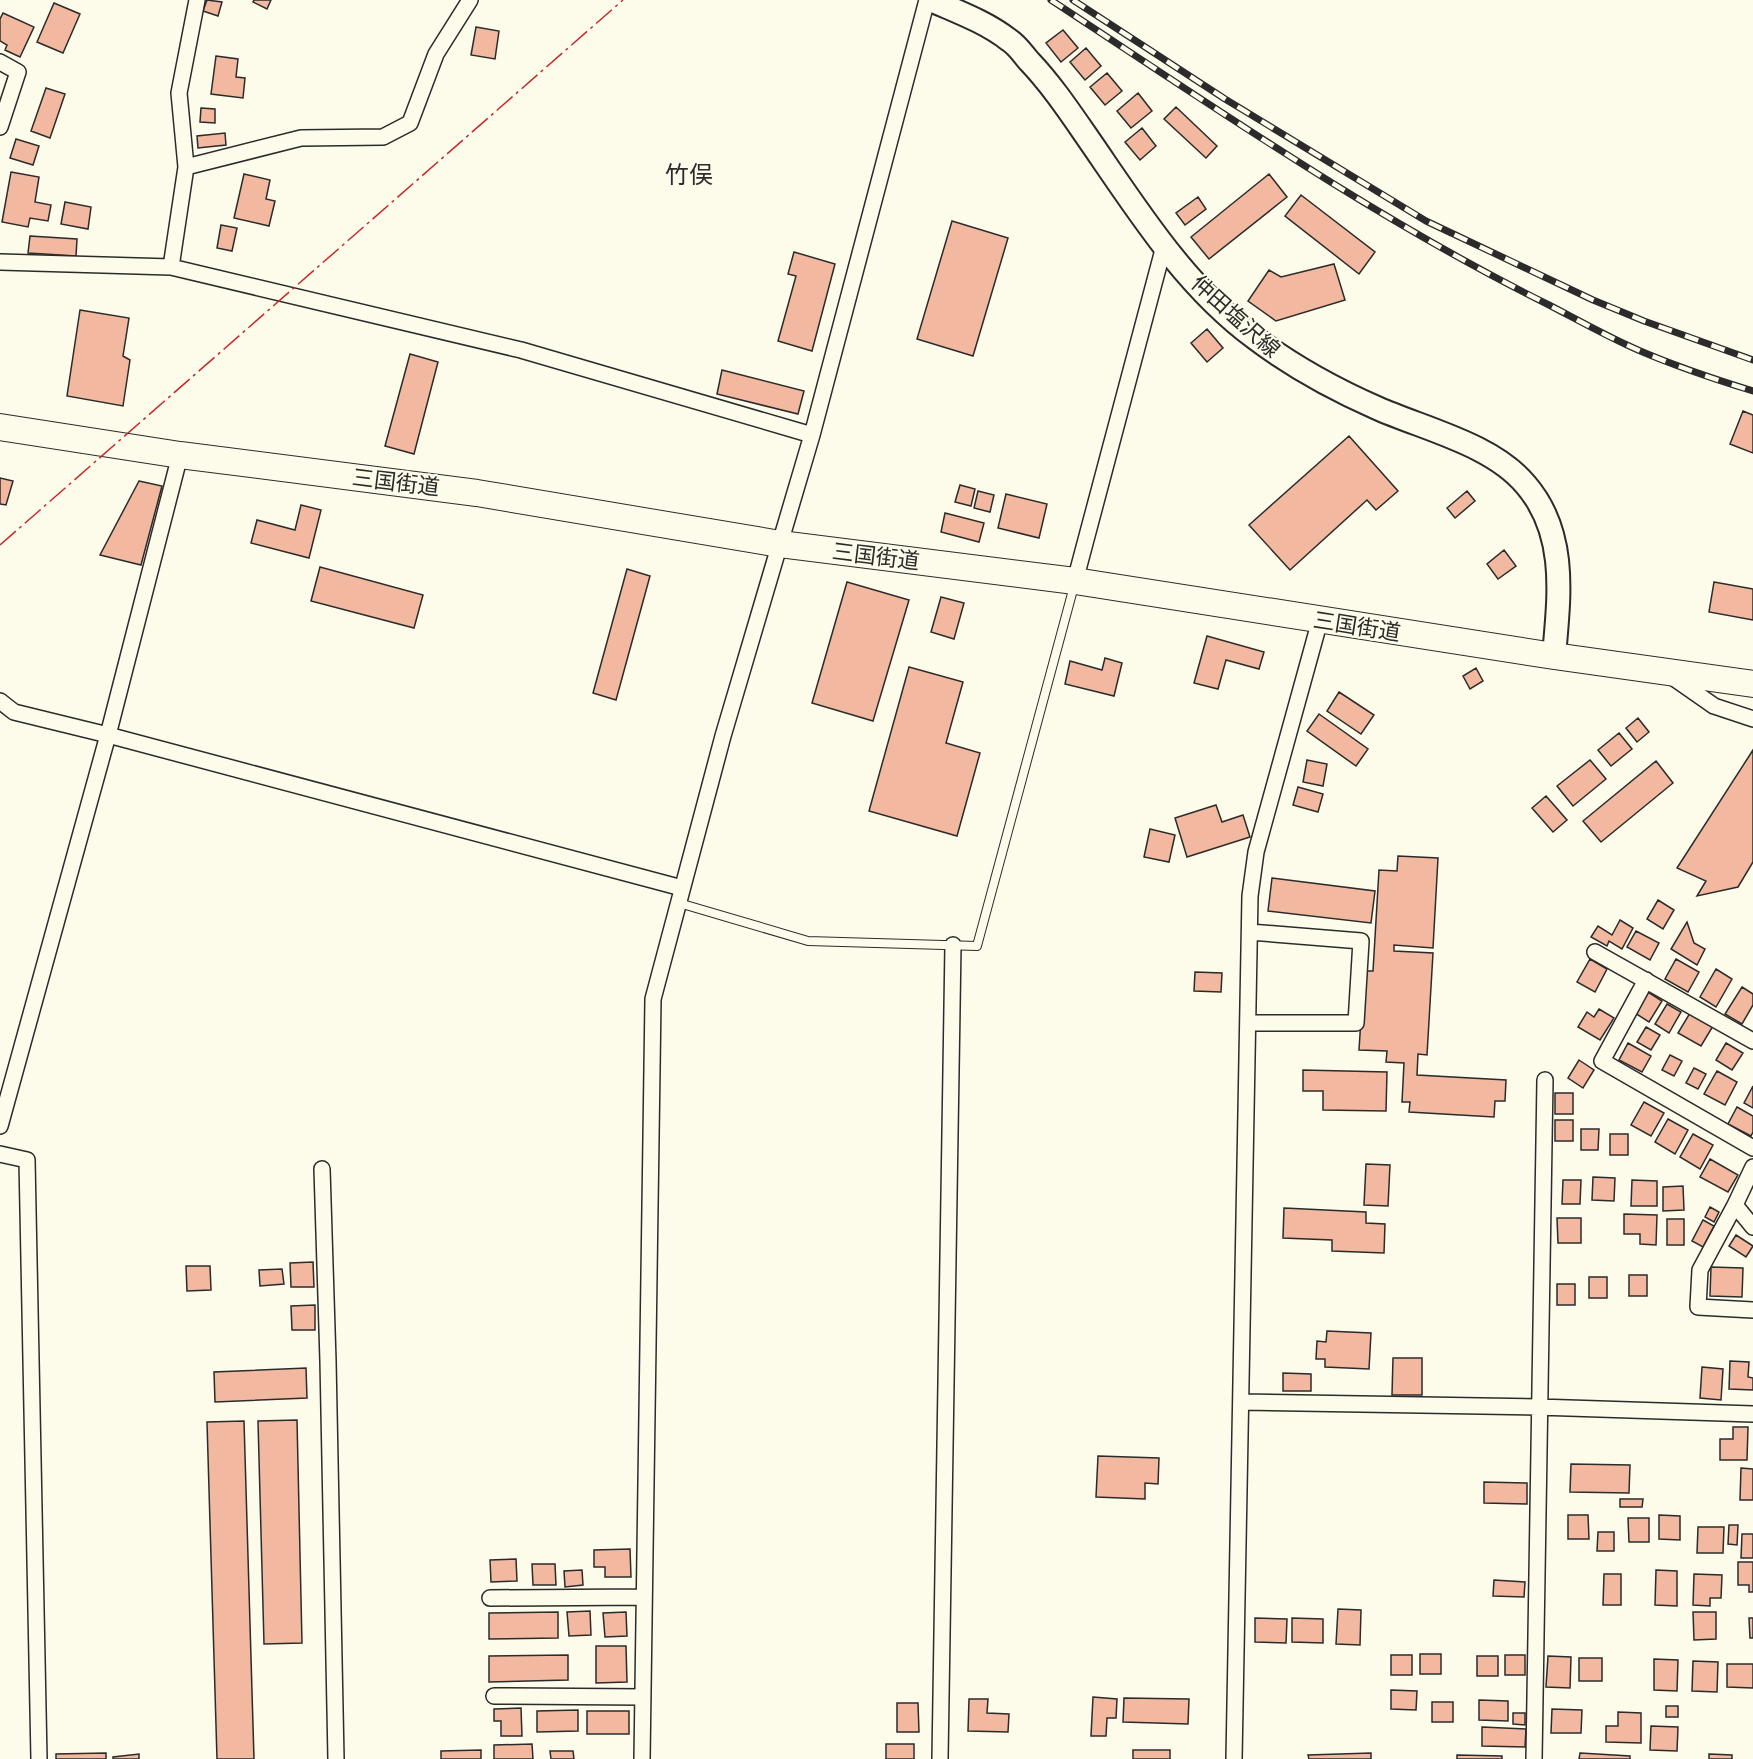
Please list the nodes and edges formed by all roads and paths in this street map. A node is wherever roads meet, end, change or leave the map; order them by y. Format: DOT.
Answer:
graph roads {
  1 [pos="197,0"];
  2 [pos="470,0"];
  3 [pos="929,0"];
  4 [pos="0,62"];
  5 [pos="0,127"];
  6 [pos="186,167"];
  7 [pos="1164,246"];
  8 [pos="0,262"];
  9 [pos="171,267"];
  10 [pos="0,427"];
  11 [pos="812,435"];
  12 [pos="180,455"];
  13 [pos="780,544"];
  14 [pos="1075,581"];
  15 [pos="1320,620"];
  16 [pos="1554,656"];
  17 [pos="1664,671"];
  18 [pos="1753,684"];
  19 [pos="0,701"];
  20 [pos="1753,719"];
  21 [pos="108,735"];
  22 [pos="682,888"];
  23 [pos="679,903"];
  24 [pos="1250,932"];
  25 [pos="953,945"];
  26 [pos="1595,952"];
  27 [pos="1646,981"];
  28 [pos="1248,1023"];
  29 [pos="1753,1041"];
  30 [pos="1545,1080"];
  31 [pos="0,1126"];
  32 [pos="1753,1148"];
  33 [pos="0,1154"];
  34 [pos="1753,1167"];
  35 [pos="321,1168"];
  36 [pos="1735,1205"];
  37 [pos="1753,1227"];
  38 [pos="1753,1310"];
  39 [pos="1242,1402"];
  40 [pos="1538,1407"];
  41 [pos="1753,1414"];
  42 [pos="644,1597"];
  43 [pos="490,1598"];
  44 [pos="494,1696"];
  45 [pos="643,1696"];
  46 [pos="39,1759"];
  47 [pos="336,1759"];
  48 [pos="642,1759"];
  49 [pos="940,1759"];
  50 [pos="1234,1759"];
  51 [pos="1534,1759"];
  1 -- 6 [label="street"];
  2 -- 6 [label="street"];
  3 -- 7 [label="main road, 仲田塩沢線"];
  3 -- 11 [label="street"];
  4 -- 5 [label="street"];
  6 -- 9 [label="street"];
  7 -- 14 [label="street"];
  7 -- 16 [label="main road, 仲田塩沢線"];
  8 -- 9 [label="street"];
  9 -- 11 [label="street"];
  10 -- 12 [label="highway, 三国街道"];
  11 -- 13 [label="street"];
  12 -- 13 [label="highway, 三国街道"];
  12 -- 21 [label="street"];
  13 -- 14 [label="highway, 三国街道"];
  13 -- 22 [label="street"];
  14 -- 15 [label="highway, 三国街道"];
  14 -- 25 [label="lane"];
  15 -- 16 [label="highway, 三国街道"];
  15 -- 24 [label="street"];
  16 -- 17 [label="highway, 三国街道"];
  17 -- 18 [label="highway, 三国街道"];
  17 -- 20 [label="street"];
  19 -- 21 [label="street"];
  21 -- 22 [label="street"];
  21 -- 31 [label="street"];
  22 -- 23 [label="street"];
  23 -- 25 [label="lane"];
  23 -- 42 [label="street"];
  24 -- 28 [label="street"];
  24 -- 28 [label="street"];
  25 -- 49 [label="street"];
  26 -- 27 [label="street"];
  27 -- 29 [label="street"];
  27 -- 32 [label="street"];
  28 -- 39 [label="street"];
  30 -- 40 [label="street"];
  33 -- 46 [label="street"];
  34 -- 36 [label="street"];
  35 -- 47 [label="street"];
  36 -- 37 [label="street"];
  36 -- 38 [label="street"];
  39 -- 40 [label="street"];
  39 -- 50 [label="street"];
  40 -- 41 [label="street"];
  40 -- 51 [label="street"];
  42 -- 43 [label="street"];
  42 -- 45 [label="street"];
  44 -- 45 [label="street"];
  45 -- 48 [label="street"];
}
